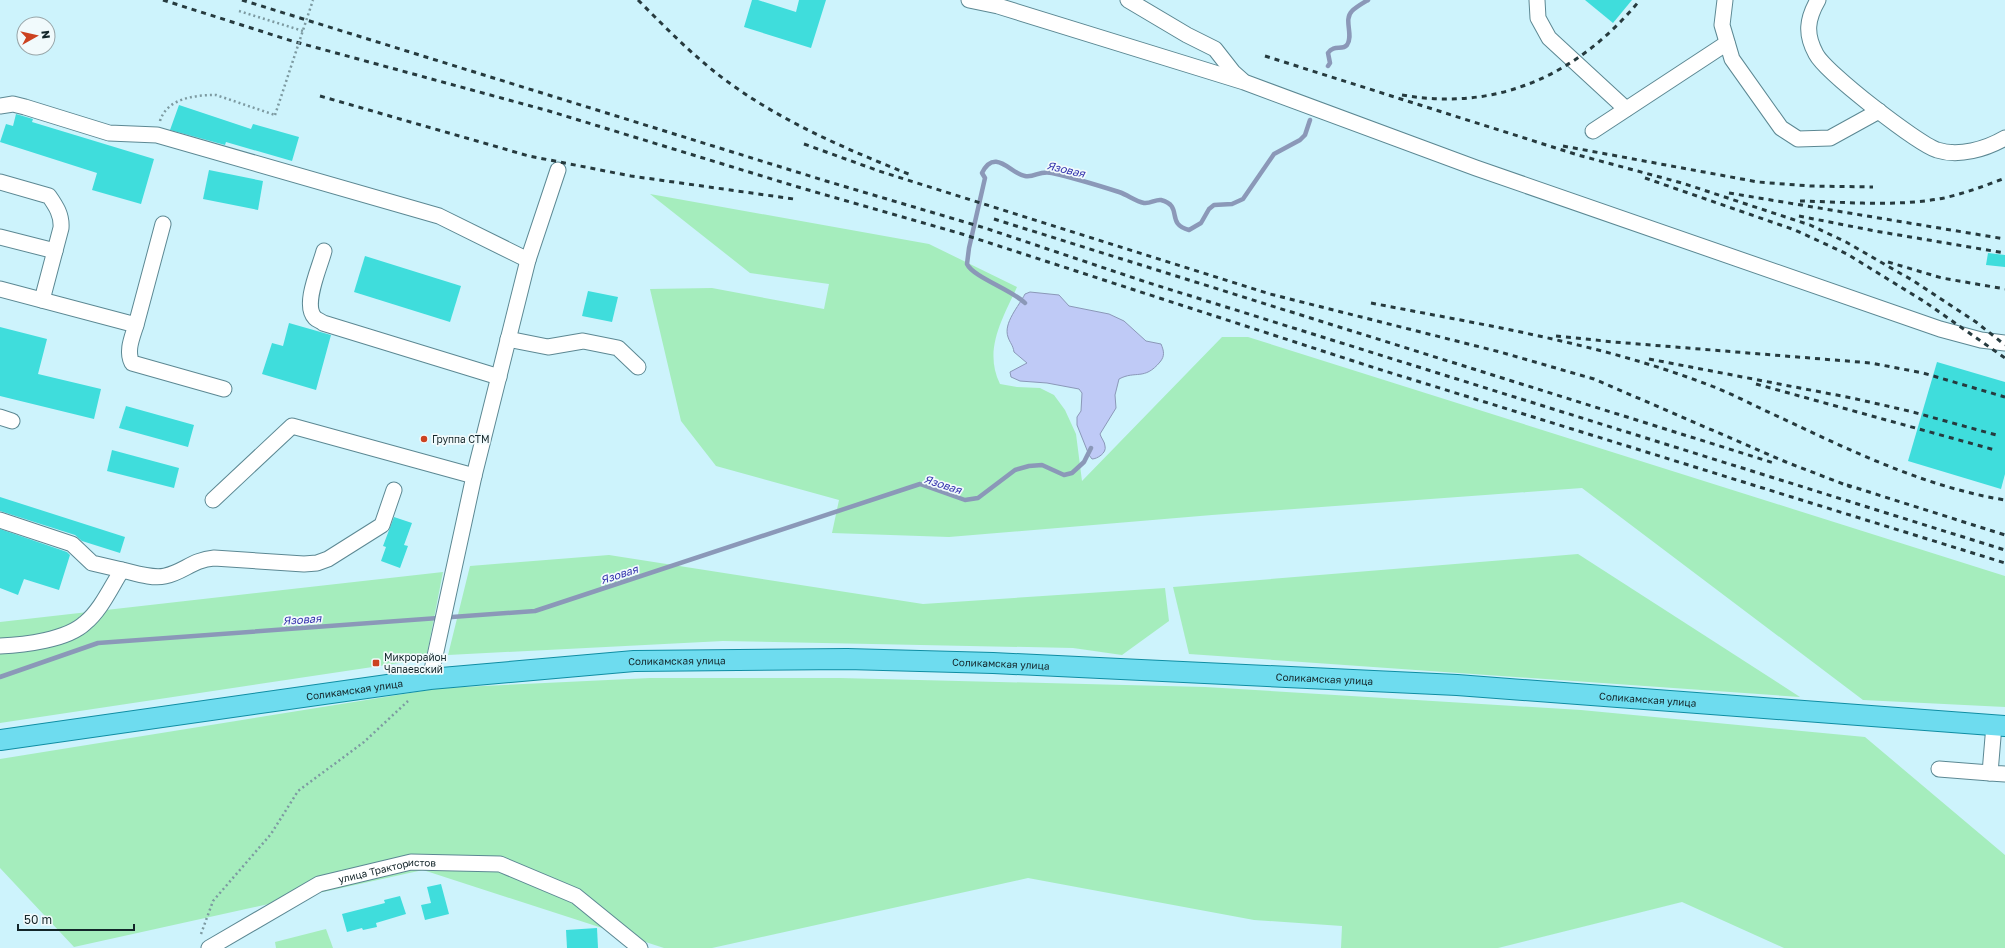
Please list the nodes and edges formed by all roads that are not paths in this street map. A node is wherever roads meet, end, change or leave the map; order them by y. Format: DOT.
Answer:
graph roads {
  1 [pos="969,0"];
  2 [pos="1128,0"];
  3 [pos="1537,0"];
  4 [pos="1725,0"];
  5 [pos="1818,0"];
  6 [pos="1727,43"];
  7 [pos="1244,82"];
  8 [pos="0,106"];
  9 [pos="1626,109"];
  10 [pos="1879,111"];
  11 [pos="1593,131"];
  12 [pos="2005,138"];
  13 [pos="558,170"];
  14 [pos="0,182"];
  15 [pos="163,224"];
  16 [pos="0,237"];
  17 [pos="54,251"];
  18 [pos="324,251"];
  19 [pos="528,260"];
  20 [pos="0,289"];
  21 [pos="42,300"];
  22 [pos="136,325"];
  23 [pos="508,339"];
  24 [pos="2005,343"];
  25 [pos="638,366"];
  26 [pos="499,377"];
  27 [pos="224,389"];
  28 [pos="474,476"];
  29 [pos="394,490"];
  30 [pos="213,500"];
  31 [pos="0,520"];
  32 [pos="122,570"];
  33 [pos="0,646"];
  34 [pos="430,679"];
  35 [pos="1999,726"];
  36 [pos="0,740"];
  37 [pos="1939,768"];
  38 [pos="1990,772"];
  39 [pos="2005,774"];
  40 [pos="204,945"];
  41 [pos="640,948"];
  1 -- 7 [label="street"];
  2 -- 7 [label="street"];
  3 -- 9 [label="street"];
  4 -- 6 [label="street"];
  5 -- 10 [label="street"];
  6 -- 9 [label="street"];
  6 -- 10 [label="street"];
  7 -- 24 [label="street"];
  8 -- 19 [label="street"];
  9 -- 11 [label="street"];
  10 -- 12 [label="street"];
  13 -- 19 [label="street"];
  14 -- 17 [label="street"];
  15 -- 22 [label="street"];
  16 -- 17 [label="street"];
  17 -- 21 [label="street"];
  18 -- 26 [label="street"];
  19 -- 23 [label="street"];
  20 -- 21 [label="street"];
  21 -- 22 [label="street"];
  22 -- 27 [label="street"];
  23 -- 25 [label="street"];
  23 -- 26 [label="street"];
  26 -- 28 [label="street"];
  28 -- 30 [label="street"];
  28 -- 34 [label="street"];
  29 -- 32 [label="street"];
  31 -- 32 [label="street"];
  32 -- 33 [label="street"];
  34 -- 35 [label="main road, Соликамская улица"];
  34 -- 36 [label="main road, Соликамская улица"];
  35 -- 38 [label="street"];
  37 -- 38 [label="street"];
  38 -- 39 [label="street"];
  40 -- 41 [label="street, улица Трактористов"];
}
